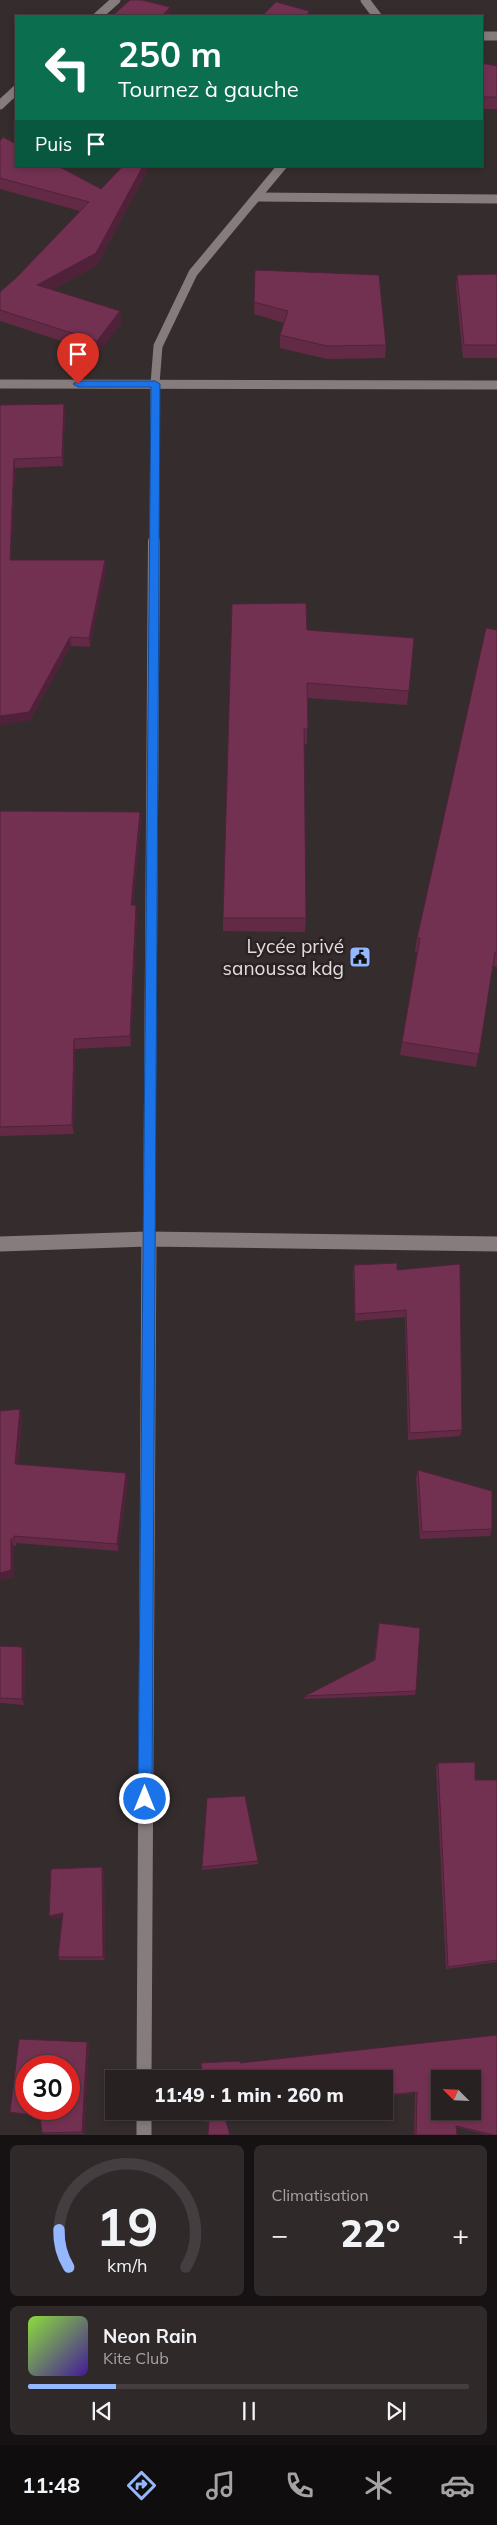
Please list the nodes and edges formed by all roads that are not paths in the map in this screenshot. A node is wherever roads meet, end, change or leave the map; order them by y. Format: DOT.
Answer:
graph roads {
  1 [pos="116,0"];
  2 [pos="366,0"];
  3 [pos="99,15"];
  4 [pos="376,15"];
  5 [pos="483,36"];
  6 [pos="497,36"];
  7 [pos="15,91"];
  8 [pos="0,105"];
  9 [pos="281,167"];
  10 [pos="257,197"];
  11 [pos="497,199"];
  12 [pos="0,384"];
  13 [pos="155,384"];
  14 [pos="497,385"];
  15 [pos="148,1240"];
  16 [pos="0,1244"];
  17 [pos="497,1244"];
  18 [pos="144,2070"];
  19 [pos="144,2120"];
  20 [pos="144,2135"];
  1 -- 3 [label="street"];
  2 -- 4 [label="street"];
  5 -- 6 [label="street"];
  7 -- 8 [label="street"];
  9 -- 10 [label="street"];
  10 -- 11 [label="street"];
  10 -- 13 [label="street"];
  12 -- 13 [label="street"];
  13 -- 14 [label="street"];
  13 -- 15 [label="street"];
  15 -- 16 [label="street"];
  15 -- 17 [label="street"];
  15 -- 18 [label="street"];
  19 -- 20 [label="street"];
}
